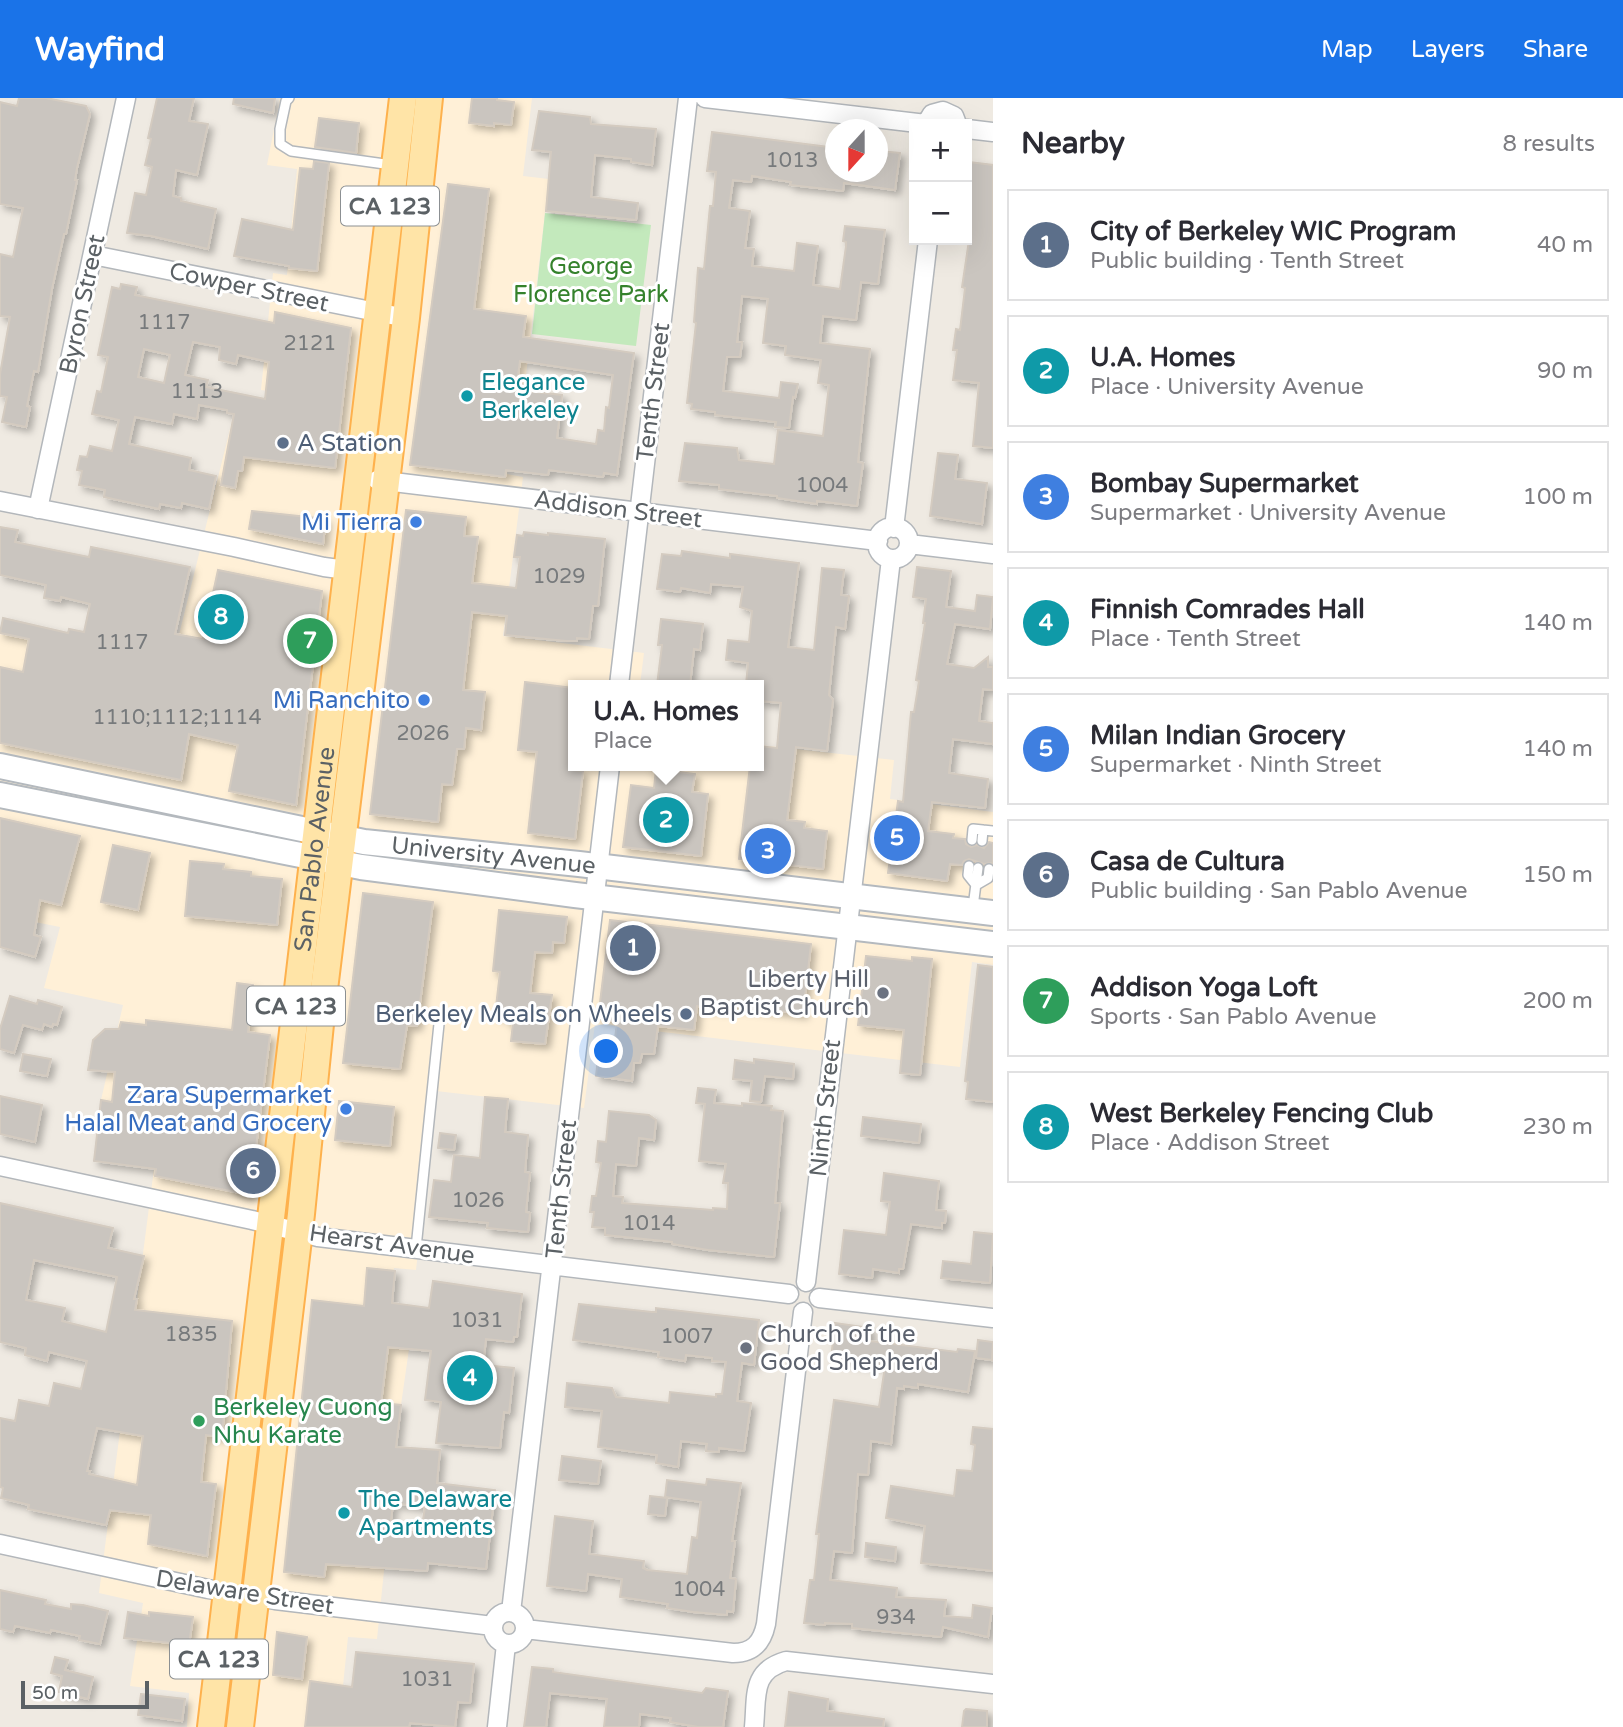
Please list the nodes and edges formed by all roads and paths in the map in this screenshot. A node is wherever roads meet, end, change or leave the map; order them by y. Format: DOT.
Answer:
graph roads {
  1 [pos="126,98"];
  2 [pos="289,98"];
  3 [pos="403,98"];
  4 [pos="429,98"];
  5 [pos="688,98"];
  6 [pos="705,98"];
  7 [pos="944,104"];
  8 [pos="929,119"];
  9 [pos="954,119"];
  10 [pos="909,122"];
  11 [pos="972,130"];
  12 [pos="993,132"];
  13 [pos="394,166"];
  14 [pos="927,245"];
  15 [pos="93,255"];
  16 [pos="376,313"];
  17 [pos="406,318"];
  18 [pos="358,478"];
  19 [pos="386,481"];
  20 [pos="0,501"];
  21 [pos="38,509"];
  22 [pos="639,512"];
  23 [pos="894,527"];
  24 [pos="878,541"];
  25 [pos="909,544"];
  26 [pos="993,554"];
  27 [pos="891,559"];
  28 [pos="347,570"];
  29 [pos="620,680"];
  30 [pos="0,766"];
  31 [pos="609,771"];
  32 [pos="0,795"];
  33 [pos="988,831"];
  34 [pos="993,837"];
  35 [pos="977,841"];
  36 [pos="992,842"];
  37 [pos="328,848"];
  38 [pos="598,867"];
  39 [pos="973,867"];
  40 [pos="989,869"];
  41 [pos="976,885"];
  42 [pos="851,896"];
  43 [pos="594,897"];
  44 [pos="983,912"];
  45 [pos="847,927"];
  46 [pos="993,944"];
  47 [pos="439,1024"];
  48 [pos="0,1166"];
  49 [pos="269,1224"];
  50 [pos="299,1232"];
  51 [pos="416,1248"];
  52 [pos="553,1265"];
  53 [pos="806,1282"];
  54 [pos="789,1294"];
  55 [pos="820,1298"];
  56 [pos="803,1312"];
  57 [pos="993,1318"];
  58 [pos="0,1544"];
  59 [pos="228,1592"];
  60 [pos="255,1597"];
  61 [pos="511,1612"];
  62 [pos="493,1626"];
  63 [pos="525,1629"];
  64 [pos="506,1644"];
  65 [pos="993,1684"];
  66 [pos="211,1727"];
  67 [pos="240,1727"];
  68 [pos="497,1727"];
  69 [pos="754,1727"];
  1 -- 15 [label="street, Byron Street"];
  2 -- 13 [label="lane"];
  3 -- 13 [label="main road, San Pablo Avenue / CA 123"];
  4 -- 17 [label="main road, San Pablo Avenue / CA 123"];
  5 -- 22 [label="street, Tenth Street"];
  6 -- 10 [label="street"];
  7 -- 8 [label="street"];
  7 -- 9 [label="street"];
  11 -- 12 [label="street"];
  13 -- 16 [label="main road, San Pablo Avenue / CA 123"];
  14 -- 23 [label="street"];
  15 -- 16 [label="street, Cowper Street"];
  15 -- 21 [label="street, Byron Street"];
  16 -- 17 [label="street, Cowper Street"];
  16 -- 18 [label="main road, San Pablo Avenue / CA 123"];
  17 -- 19 [label="main road, San Pablo Avenue / CA 123"];
  18 -- 19 [label="street, Addison Street"];
  18 -- 28 [label="main road, San Pablo Avenue / CA 123"];
  19 -- 22 [label="street, Addison Street"];
  19 -- 37 [label="main road, San Pablo Avenue / CA 123"];
  20 -- 21 [label="street"];
  21 -- 28 [label="street"];
  22 -- 24 [label="street, Addison Street"];
  22 -- 29 [label="street, Tenth Street"];
  23 -- 24 [label="street"];
  23 -- 25 [label="street"];
  24 -- 27 [label="street"];
  25 -- 26 [label="street"];
  25 -- 27 [label="street"];
  27 -- 42 [label="street, Ninth Street"];
  28 -- 37 [label="main road, San Pablo Avenue / CA 123"];
  30 -- 37 [label="main road, University Avenue"];
  31 -- 38 [label="street, Tenth Street"];
  32 -- 37 [label="main road, University Avenue"];
  33 -- 35 [label="lane"];
  34 -- 36 [label="lane"];
  37 -- 38 [label="main road, University Avenue"];
  37 -- 43 [label="main road, University Avenue"];
  37 -- 49 [label="main road, San Pablo Avenue / CA 123"];
  37 -- 50 [label="main road, San Pablo Avenue / CA 123"];
  38 -- 42 [label="main road, University Avenue"];
  38 -- 43 [label="street, Tenth Street"];
  39 -- 41 [label="lane"];
  40 -- 41 [label="lane"];
  41 -- 44 [label="lane"];
  42 -- 44 [label="main road, University Avenue"];
  42 -- 45 [label="street, Ninth Street"];
  43 -- 45 [label="main road, University Avenue"];
  43 -- 52 [label="street, Tenth Street"];
  45 -- 46 [label="main road, University Avenue"];
  45 -- 53 [label="street, Ninth Street"];
  47 -- 51 [label="lane"];
  48 -- 49 [label="street, Hearst Avenue"];
  49 -- 50 [label="street, Hearst Avenue"];
  49 -- 59 [label="main road, San Pablo Avenue / CA 123"];
  50 -- 51 [label="street, Hearst Avenue"];
  50 -- 60 [label="main road, San Pablo Avenue / CA 123"];
  51 -- 52 [label="street, Hearst Avenue"];
  52 -- 54 [label="street, Hearst Avenue"];
  52 -- 61 [label="street, Tenth Street"];
  53 -- 54 [label="street"];
  53 -- 55 [label="street"];
  54 -- 56 [label="street"];
  55 -- 56 [label="street"];
  55 -- 57 [label="street"];
  56 -- 63 [label="street"];
  58 -- 59 [label="street, Delaware Street"];
  59 -- 60 [label="street, Delaware Street"];
  59 -- 66 [label="main road, San Pablo Avenue / CA 123"];
  60 -- 62 [label="street, Delaware Street"];
  60 -- 67 [label="main road, San Pablo Avenue / CA 123"];
  61 -- 62 [label="street"];
  61 -- 63 [label="street"];
  62 -- 64 [label="street"];
  63 -- 64 [label="street"];
  64 -- 68 [label="street"];
  65 -- 69 [label="street"];
}
